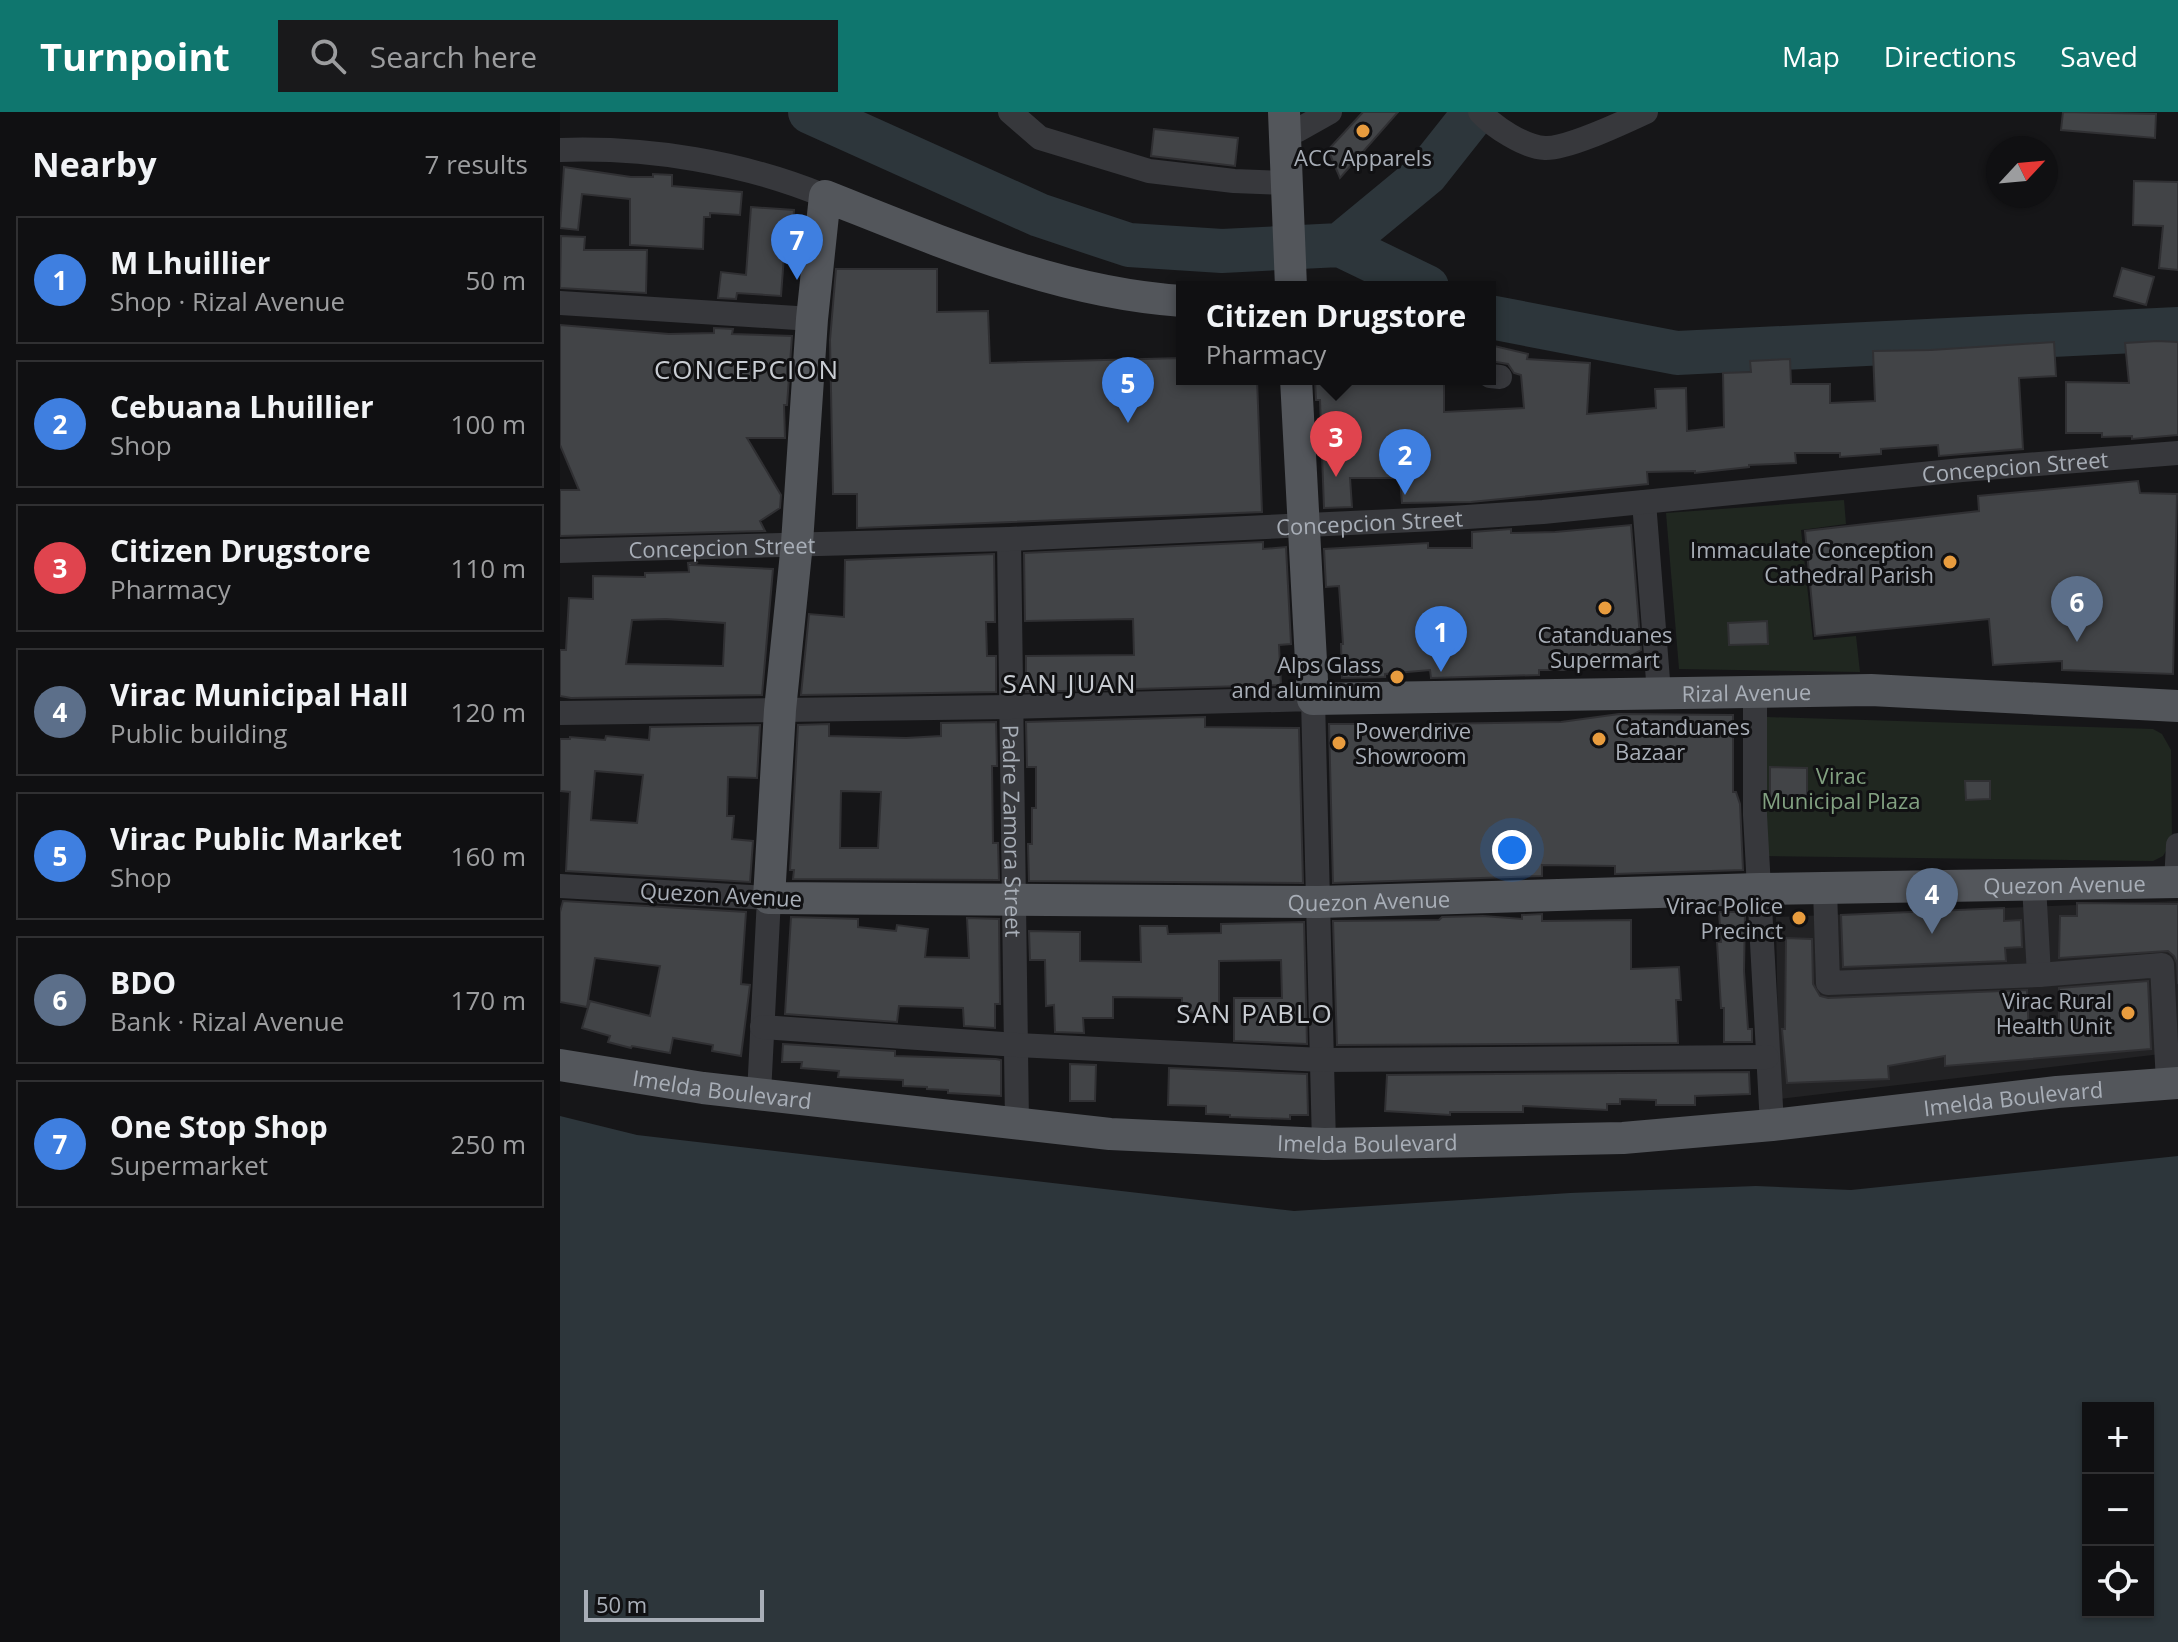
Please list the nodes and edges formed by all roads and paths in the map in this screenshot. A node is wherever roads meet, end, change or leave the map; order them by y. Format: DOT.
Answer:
graph roads {
  1 [pos="1010,112"];
  2 [pos="1330,112"];
  3 [pos="1646,112"];
  4 [pos="1483,115"];
  5 [pos="1285,122"];
  6 [pos="560,150"];
  7 [pos="1288,190"];
  8 [pos="825,196"];
  9 [pos="1291,281"];
  10 [pos="1176,300"];
  11 [pos="560,303"];
  12 [pos="812,319"];
  13 [pos="1296,385"];
  14 [pos="2178,453"];
  15 [pos="1644,502"];
  16 [pos="1304,527"];
  17 [pos="1009,539"];
  18 [pos="797,543"];
  19 [pos="560,551"];
  20 [pos="1755,690"];
  21 [pos="1659,693"];
  22 [pos="1313,699"];
  23 [pos="2178,706"];
  24 [pos="1011,707"];
  25 [pos="780,710"];
  26 [pos="560,713"];
  27 [pos="2178,845"];
  28 [pos="2177,882"];
  29 [pos="2034,885"];
  30 [pos="560,886"];
  31 [pos="1759,889"];
  32 [pos="1825,889"];
  33 [pos="769,898"];
  34 [pos="1015,901"];
  35 [pos="1319,902"];
  36 [pos="2039,975"];
  37 [pos="762,1027"];
  38 [pos="1017,1045"];
  39 [pos="1767,1057"];
  40 [pos="1323,1060"];
  41 [pos="560,1065"];
  42 [pos="2173,1083"];
  43 [pos="759,1094"];
  44 [pos="1017,1123"];
  45 [pos="1772,1125"];
  46 [pos="1324,1144"];
  1 -- 7 [label="street"];
  2 -- 5 [label="street"];
  3 -- 4 [label="street"];
  5 -- 7 [label="main road"];
  6 -- 8 [label="street"];
  7 -- 9 [label="main road"];
  8 -- 10 [label="main road"];
  8 -- 12 [label="main road"];
  11 -- 12 [label="street"];
  12 -- 18 [label="main road"];
  13 -- 16 [label="main road"];
  14 -- 15 [label="street, Concepcion Street"];
  15 -- 16 [label="street, Concepcion Street"];
  15 -- 21 [label="street"];
  16 -- 17 [label="street, Concepcion Street"];
  16 -- 22 [label="main road"];
  17 -- 18 [label="street, Concepcion Street"];
  17 -- 24 [label="street, Padre Zamora Street"];
  18 -- 19 [label="street, Concepcion Street"];
  18 -- 25 [label="main road"];
  20 -- 21 [label="main road, Rizal Avenue"];
  20 -- 23 [label="main road, Rizal Avenue"];
  20 -- 31 [label="street"];
  21 -- 22 [label="main road, Rizal Avenue"];
  22 -- 24 [label="street"];
  22 -- 35 [label="street"];
  24 -- 25 [label="street"];
  24 -- 34 [label="street, Padre Zamora Street"];
  25 -- 26 [label="street"];
  25 -- 33 [label="main road"];
  27 -- 28 [label="street"];
  28 -- 29 [label="main road, Quezon Avenue"];
  29 -- 32 [label="main road, Quezon Avenue"];
  29 -- 36 [label="street"];
  30 -- 33 [label="street, Quezon Avenue"];
  31 -- 32 [label="main road, Quezon Avenue"];
  31 -- 35 [label="main road, Quezon Avenue"];
  31 -- 39 [label="street"];
  32 -- 36 [label="street"];
  33 -- 34 [label="main road, Quezon Avenue"];
  33 -- 37 [label="street"];
  34 -- 35 [label="main road, Quezon Avenue"];
  34 -- 38 [label="street, Padre Zamora Street"];
  35 -- 40 [label="street"];
  36 -- 42 [label="street"];
  37 -- 38 [label="street"];
  37 -- 43 [label="street"];
  38 -- 40 [label="street"];
  38 -- 44 [label="street, Padre Zamora Street"];
  39 -- 40 [label="street"];
  39 -- 45 [label="street"];
  40 -- 46 [label="street"];
  41 -- 43 [label="main road, Imelda Boulevard"];
  42 -- 45 [label="main road, Imelda Boulevard"];
  43 -- 44 [label="main road, Imelda Boulevard"];
  44 -- 46 [label="main road, Imelda Boulevard"];
  45 -- 46 [label="main road, Imelda Boulevard"];
}
